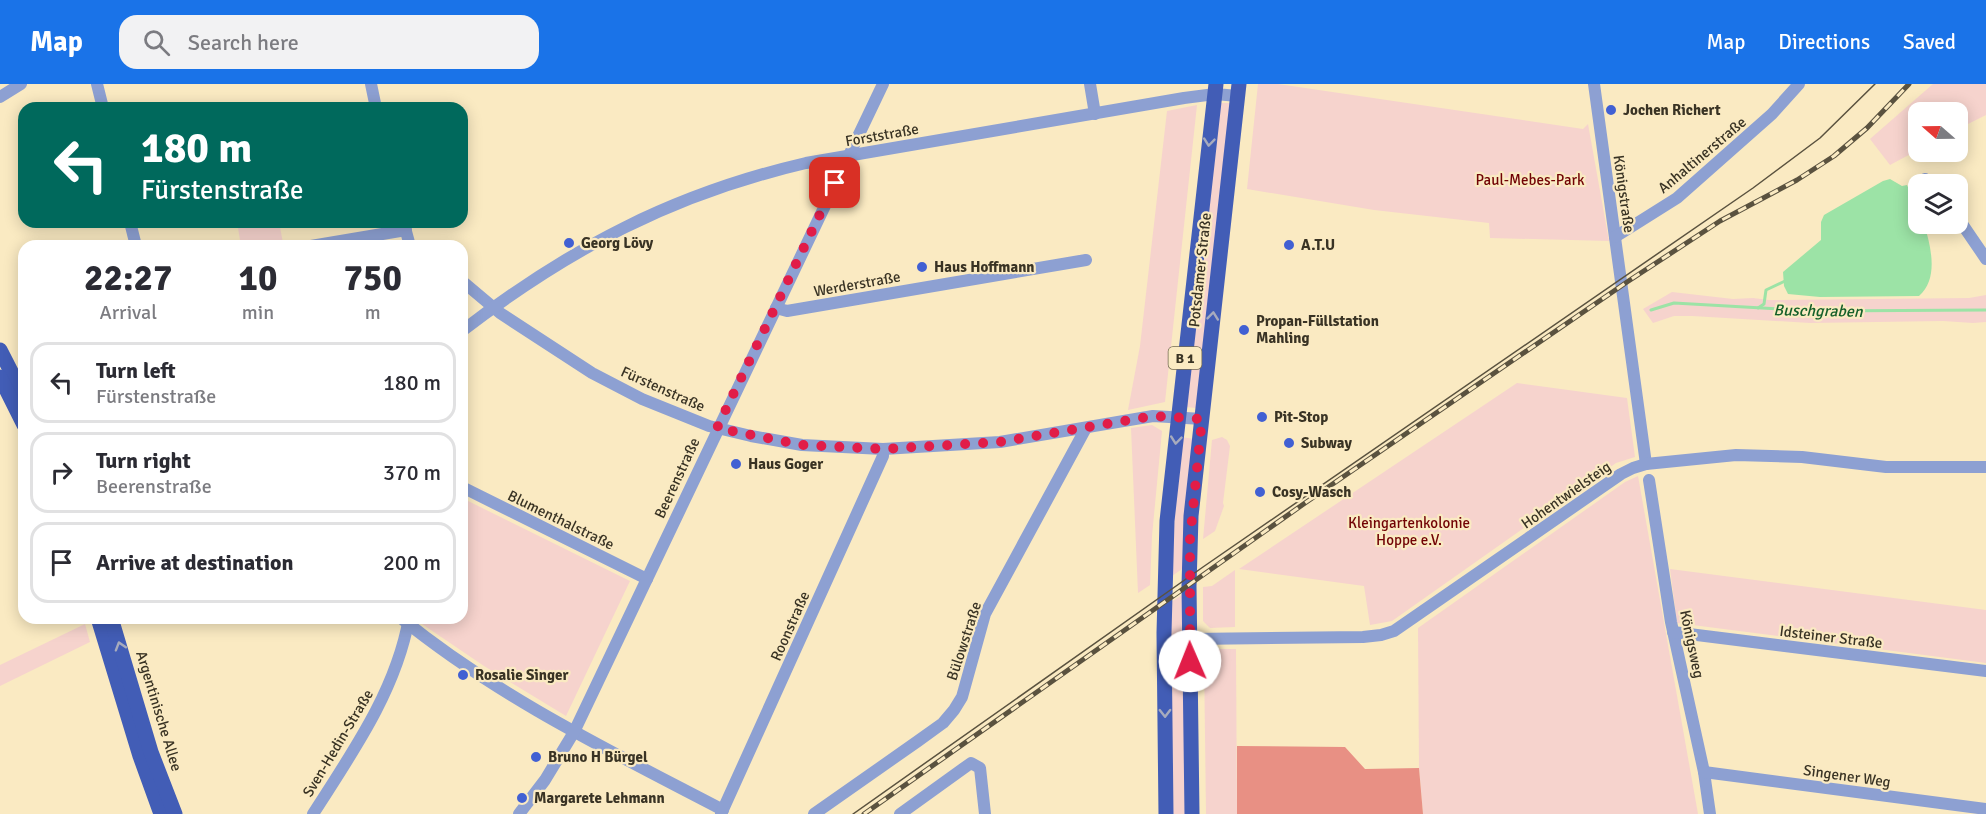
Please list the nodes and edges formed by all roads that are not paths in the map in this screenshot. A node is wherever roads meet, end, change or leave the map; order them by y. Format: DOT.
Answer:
graph roads {
  1 [pos="21,84"];
  2 [pos="97,84"];
  3 [pos="370,84"];
  4 [pos="883,84"];
  5 [pos="1090,84"];
  6 [pos="1594,84"];
  7 [pos="1799,84"];
  8 [pos="1215,89"];
  9 [pos="1238,90"];
  10 [pos="0,97"];
  11 [pos="102,102"];
  12 [pos="374,102"];
  13 [pos="1095,114"];
  14 [pos="848,156"];
  15 [pos="396,228"];
  16 [pos="1968,233"];
  17 [pos="1615,237"];
  18 [pos="339,240"];
  19 [pos="1986,259"];
  20 [pos="1086,260"];
  21 [pos="468,286"];
  22 [pos="492,307"];
  23 [pos="776,308"];
  24 [pos="468,326"];
  25 [pos="0,350"];
  26 [pos="0,377"];
  27 [pos="18,385"];
  28 [pos="18,413"];
  29 [pos="1179,416"];
  30 [pos="1202,419"];
  31 [pos="717,428"];
  32 [pos="1086,428"];
  33 [pos="883,449"];
  34 [pos="1646,464"];
  35 [pos="1986,467"];
  36 [pos="1648,480"];
  37 [pos="468,490"];
  38 [pos="647,579"];
  39 [pos="100,624"];
  40 [pos="113,624"];
  41 [pos="405,624"];
  42 [pos="411,624"];
  43 [pos="1673,632"];
  44 [pos="1190,639"];
  45 [pos="1986,672"];
  46 [pos="574,732"];
  47 [pos="1704,772"];
  48 [pos="1986,809"];
  49 [pos="722,812"];
  50 [pos="161,814"];
  51 [pos="175,814"];
  52 [pos="313,814"];
  53 [pos="519,814"];
  54 [pos="814,814"];
  55 [pos="900,814"];
  56 [pos="985,814"];
  57 [pos="1166,814"];
  58 [pos="1192,814"];
  59 [pos="1710,814"];
  1 -- 10 [label="street"];
  2 -- 11 [label="street"];
  3 -- 12 [label="street"];
  4 -- 14 [label="street, Beerenstraße"];
  5 -- 13 [label="street"];
  6 -- 17 [label="street, Königstraße"];
  7 -- 17 [label="street, Anhaltinerstraße"];
  8 -- 9 [label="street, Forststraße"];
  8 -- 13 [label="street, Forststraße"];
  8 -- 29 [label="main road, Potsdamer Straße / B 1, one-way"];
  30 -- 9 [label="main road, Potsdamer Straße / B 1, one-way"];
  13 -- 14 [label="street, Forststraße"];
  14 -- 22 [label="street, Forststraße"];
  14 -- 23 [label="street, Beerenstraße"];
  15 -- 18 [label="street"];
  16 -- 19 [label="street"];
  17 -- 34 [label="street, Königstraße"];
  20 -- 23 [label="street, Werderstraße"];
  21 -- 22 [label="street, Fürstenstraße"];
  22 -- 24 [label="street, Forststraße"];
  22 -- 31 [label="street, Fürstenstraße"];
  23 -- 31 [label="street, Beerenstraße"];
  25 -- 27 [label="main road"];
  26 -- 28 [label="main road"];
  29 -- 30 [label="street, Fürstenstraße"];
  29 -- 32 [label="street, Fürstenstraße"];
  29 -- 57 [label="main road, Potsdamer Straße / B 1, one-way"];
  30 -- 44 [label="main road, Potsdamer Straße / B 1"];
  31 -- 33 [label="street, Fürstenstraße"];
  31 -- 38 [label="street, Beerenstraße"];
  32 -- 33 [label="street, Fürstenstraße"];
  32 -- 54 [label="street, Bülowstraße"];
  33 -- 49 [label="street, Roonstraße"];
  34 -- 35 [label="street, Hohentwielsteig"];
  34 -- 44 [label="street, Hohentwielsteig"];
  36 -- 43 [label="street, Königsweg"];
  37 -- 38 [label="street, Blumenthalstraße"];
  38 -- 46 [label="street, Beerenstraße"];
  39 -- 50 [label="main road, Argentinische Allee"];
  51 -- 40 [label="main road, Argentinische Allee, one-way"];
  41 -- 52 [label="street, Sven-Hedin-Straße"];
  42 -- 46 [label="street"];
  43 -- 45 [label="street, Idsteiner Straße"];
  43 -- 47 [label="street, Königsweg"];
  44 -- 58 [label="main road, B 1"];
  46 -- 49 [label="street"];
  46 -- 53 [label="street, Beerenstraße"];
  47 -- 48 [label="street, Singener Weg"];
  47 -- 59 [label="street, Königsweg"];
  55 -- 56 [label="street"];
}
